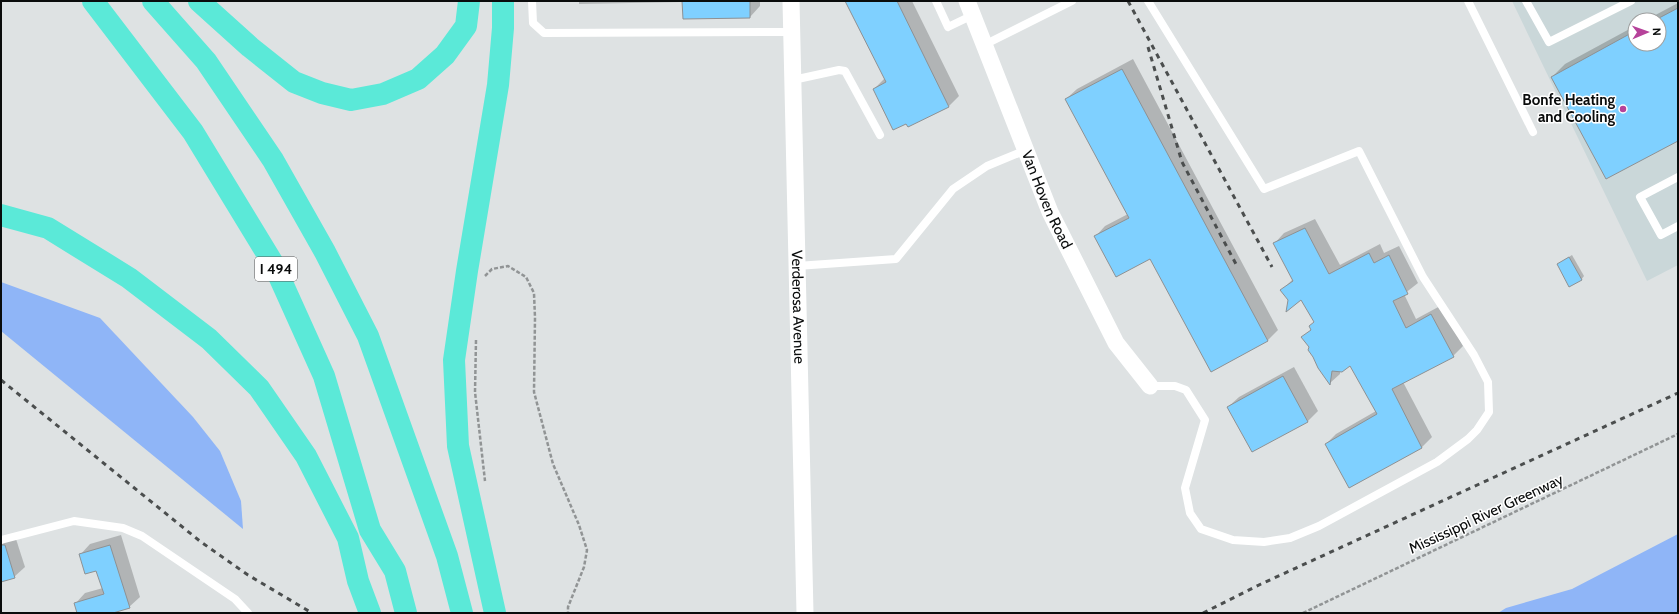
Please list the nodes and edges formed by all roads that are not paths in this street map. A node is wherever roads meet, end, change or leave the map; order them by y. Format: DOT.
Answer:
graph roads {
  1 [pos="93,1"];
  2 [pos="153,1"];
  3 [pos="199,1"];
  4 [pos="469,1"];
  5 [pos="503,1"];
  6 [pos="532,1"];
  7 [pos="791,1"];
  8 [pos="936,1"];
  9 [pos="1072,1"];
  10 [pos="1148,1"];
  11 [pos="1468,1"];
  12 [pos="1526,1"];
  13 [pos="1631,1"];
  14 [pos="970,8"];
  15 [pos="792,32"];
  16 [pos="984,45"];
  17 [pos="793,80"];
  18 [pos="1533,132"];
  19 [pos="880,134"];
  20 [pos="1026,150"];
  21 [pos="1678,176"];
  22 [pos="1,215"];
  23 [pos="1678,226"];
  24 [pos="797,266"];
  25 [pos="1150,386"];
  26 [pos="1,540"];
  27 [pos="248,613"];
  28 [pos="370,613"];
  29 [pos="406,613"];
  30 [pos="462,613"];
  31 [pos="495,613"];
  32 [pos="805,613"];
  1 -- 29 [label="highway, I 494"];
  2 -- 30 [label="highway"];
  3 -- 4 [label="highway"];
  5 -- 31 [label="highway"];
  6 -- 15 [label="lane"];
  7 -- 15 [label="street, Verderosa Avenue"];
  8 -- 14 [label="lane"];
  9 -- 16 [label="lane"];
  10 -- 25 [label="lane"];
  11 -- 18 [label="lane"];
  12 -- 13 [label="lane"];
  14 -- 16 [label="street, Van Hoven Road"];
  15 -- 17 [label="street, Verderosa Avenue"];
  16 -- 20 [label="street, Van Hoven Road"];
  17 -- 19 [label="lane"];
  17 -- 24 [label="street, Verderosa Avenue"];
  20 -- 24 [label="lane"];
  20 -- 25 [label="street, Van Hoven Road"];
  21 -- 23 [label="lane"];
  22 -- 28 [label="highway"];
  24 -- 32 [label="street, Verderosa Avenue"];
  26 -- 27 [label="lane"];
}
